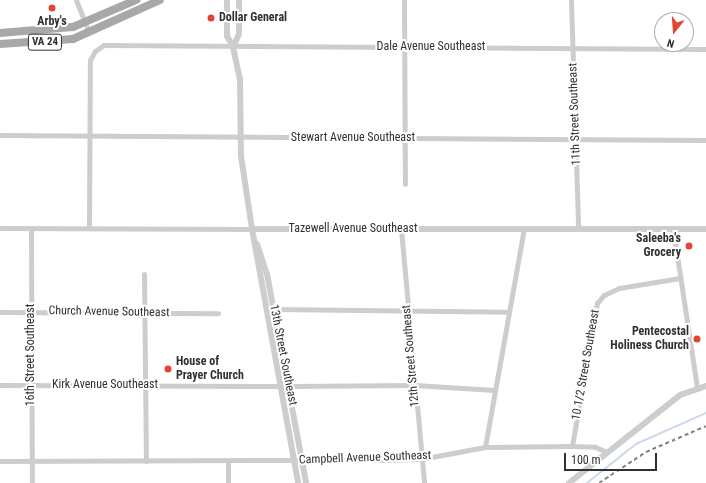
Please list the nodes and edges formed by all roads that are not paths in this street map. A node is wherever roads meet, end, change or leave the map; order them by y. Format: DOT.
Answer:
graph roads {
  1 [pos="76,0"];
  2 [pos="136,0"];
  3 [pos="160,0"];
  4 [pos="227,0"];
  5 [pos="239,0"];
  6 [pos="404,0"];
  7 [pos="571,0"];
  8 [pos="86,23"];
  9 [pos="0,33"];
  10 [pos="90,34"];
  11 [pos="0,44"];
  12 [pos="233,47"];
  13 [pos="404,47"];
  14 [pos="572,48"];
  15 [pos="706,49"];
  16 [pos="0,135"];
  17 [pos="90,136"];
  18 [pos="240,137"];
  19 [pos="404,138"];
  20 [pos="575,139"];
  21 [pos="706,140"];
  22 [pos="405,184"];
  23 [pos="0,228"];
  24 [pos="31,228"];
  25 [pos="89,228"];
  26 [pos="524,228"];
  27 [pos="252,229"];
  28 [pos="401,229"];
  29 [pos="578,229"];
  30 [pos="673,229"];
  31 [pos="706,229"];
  32 [pos="144,274"];
  33 [pos="680,278"];
  34 [pos="274,309"];
  35 [pos="31,311"];
  36 [pos="0,312"];
  37 [pos="145,312"];
  38 [pos="407,312"];
  39 [pos="510,312"];
  40 [pos="218,313"];
  41 [pos="0,385"];
  42 [pos="31,385"];
  43 [pos="145,385"];
  44 [pos="414,385"];
  45 [pos="282,386"];
  46 [pos="290,386"];
  47 [pos="706,386"];
  48 [pos="697,388"];
  49 [pos="495,390"];
  50 [pos="572,446"];
  51 [pos="485,447"];
  52 [pos="607,452"];
  53 [pos="421,459"];
  54 [pos="295,460"];
  55 [pos="0,461"];
  56 [pos="32,461"];
  57 [pos="146,461"];
  58 [pos="228,461"];
  59 [pos="304,461"];
  60 [pos="32,483"];
  61 [pos="228,483"];
  62 [pos="298,483"];
  63 [pos="306,483"];
  64 [pos="424,483"];
  65 [pos="569,483"];
  1 -- 8 [label="street"];
  2 -- 8 [label="main road, VA 24"];
  3 -- 10 [label="main road, VA 24"];
  4 -- 12 [label="street, 13th Street Southeast"];
  5 -- 12 [label="street"];
  6 -- 13 [label="street"];
  7 -- 14 [label="street, 11th Street Southeast"];
  8 -- 9 [label="main road, VA 24"];
  8 -- 10 [label="street"];
  10 -- 11 [label="main road, VA 24"];
  12 -- 13 [label="street, Dale Avenue Southeast"];
  12 -- 17 [label="street, Dale Avenue Southeast"];
  12 -- 18 [label="street, 13th Street Southeast"];
  13 -- 14 [label="street, Dale Avenue Southeast"];
  13 -- 19 [label="street"];
  14 -- 15 [label="street, Dale Avenue Southeast"];
  14 -- 20 [label="street, 11th Street Southeast"];
  16 -- 17 [label="street, Stewart Avenue Southeast"];
  17 -- 18 [label="street, Stewart Avenue Southeast"];
  17 -- 25 [label="street"];
  18 -- 19 [label="street, Stewart Avenue Southeast"];
  18 -- 27 [label="street, 13th Street Southeast"];
  19 -- 20 [label="street, Stewart Avenue Southeast"];
  19 -- 22 [label="street"];
  20 -- 21 [label="street, Stewart Avenue Southeast"];
  20 -- 29 [label="street, 11th Street Southeast"];
  23 -- 24 [label="street, Tazewell Avenue Southeast"];
  24 -- 25 [label="street, Tazewell Avenue Southeast"];
  24 -- 35 [label="street, 16th Street Southeast"];
  25 -- 27 [label="street, Tazewell Avenue Southeast"];
  26 -- 28 [label="street, Tazewell Avenue Southeast"];
  26 -- 29 [label="street, Tazewell Avenue Southeast"];
  26 -- 39 [label="street"];
  27 -- 28 [label="street, Tazewell Avenue Southeast"];
  27 -- 34 [label="street, 13th Street Southeast"];
  27 -- 45 [label="street, 13th Street Southeast"];
  28 -- 38 [label="street, 12th Street Southeast"];
  29 -- 30 [label="street, Tazewell Avenue Southeast"];
  30 -- 31 [label="street, Tazewell Avenue Southeast"];
  30 -- 33 [label="street"];
  32 -- 37 [label="street"];
  33 -- 48 [label="street"];
  33 -- 50 [label="street, 10 1/2 Street Southeast"];
  34 -- 38 [label="street"];
  34 -- 46 [label="street, 13th Street Southeast"];
  35 -- 36 [label="street, Church Avenue Southeast"];
  35 -- 37 [label="street, Church Avenue Southeast"];
  35 -- 42 [label="street, 16th Street Southeast"];
  37 -- 40 [label="street, Church Avenue Southeast"];
  37 -- 43 [label="street"];
  38 -- 39 [label="street"];
  38 -- 44 [label="street, 12th Street Southeast"];
  39 -- 49 [label="street"];
  41 -- 42 [label="street, Kirk Avenue Southeast"];
  42 -- 43 [label="street, Kirk Avenue Southeast"];
  42 -- 56 [label="street, 16th Street Southeast"];
  43 -- 45 [label="street, Kirk Avenue Southeast"];
  43 -- 57 [label="street"];
  44 -- 46 [label="street"];
  44 -- 49 [label="street"];
  44 -- 53 [label="street, 12th Street Southeast"];
  45 -- 54 [label="street, 13th Street Southeast"];
  46 -- 59 [label="street, 13th Street Southeast"];
  47 -- 48 [label="street"];
  48 -- 52 [label="street"];
  49 -- 51 [label="street"];
  50 -- 51 [label="street, Campbell Avenue Southeast"];
  50 -- 52 [label="street, Campbell Avenue Southeast"];
  51 -- 53 [label="street, Campbell Avenue Southeast"];
  52 -- 65 [label="street"];
  53 -- 59 [label="street, Campbell Avenue Southeast"];
  53 -- 64 [label="street, 12th Street Southeast"];
  54 -- 58 [label="street, Campbell Avenue Southeast"];
  54 -- 59 [label="street, Campbell Avenue Southeast"];
  54 -- 62 [label="street, 13th Street Southeast"];
  55 -- 56 [label="street, Campbell Avenue Southeast"];
  56 -- 57 [label="street, Campbell Avenue Southeast"];
  56 -- 60 [label="street, 16th Street Southeast"];
  57 -- 58 [label="street, Campbell Avenue Southeast"];
  58 -- 61 [label="street"];
  59 -- 63 [label="street, 13th Street Southeast"];
}
